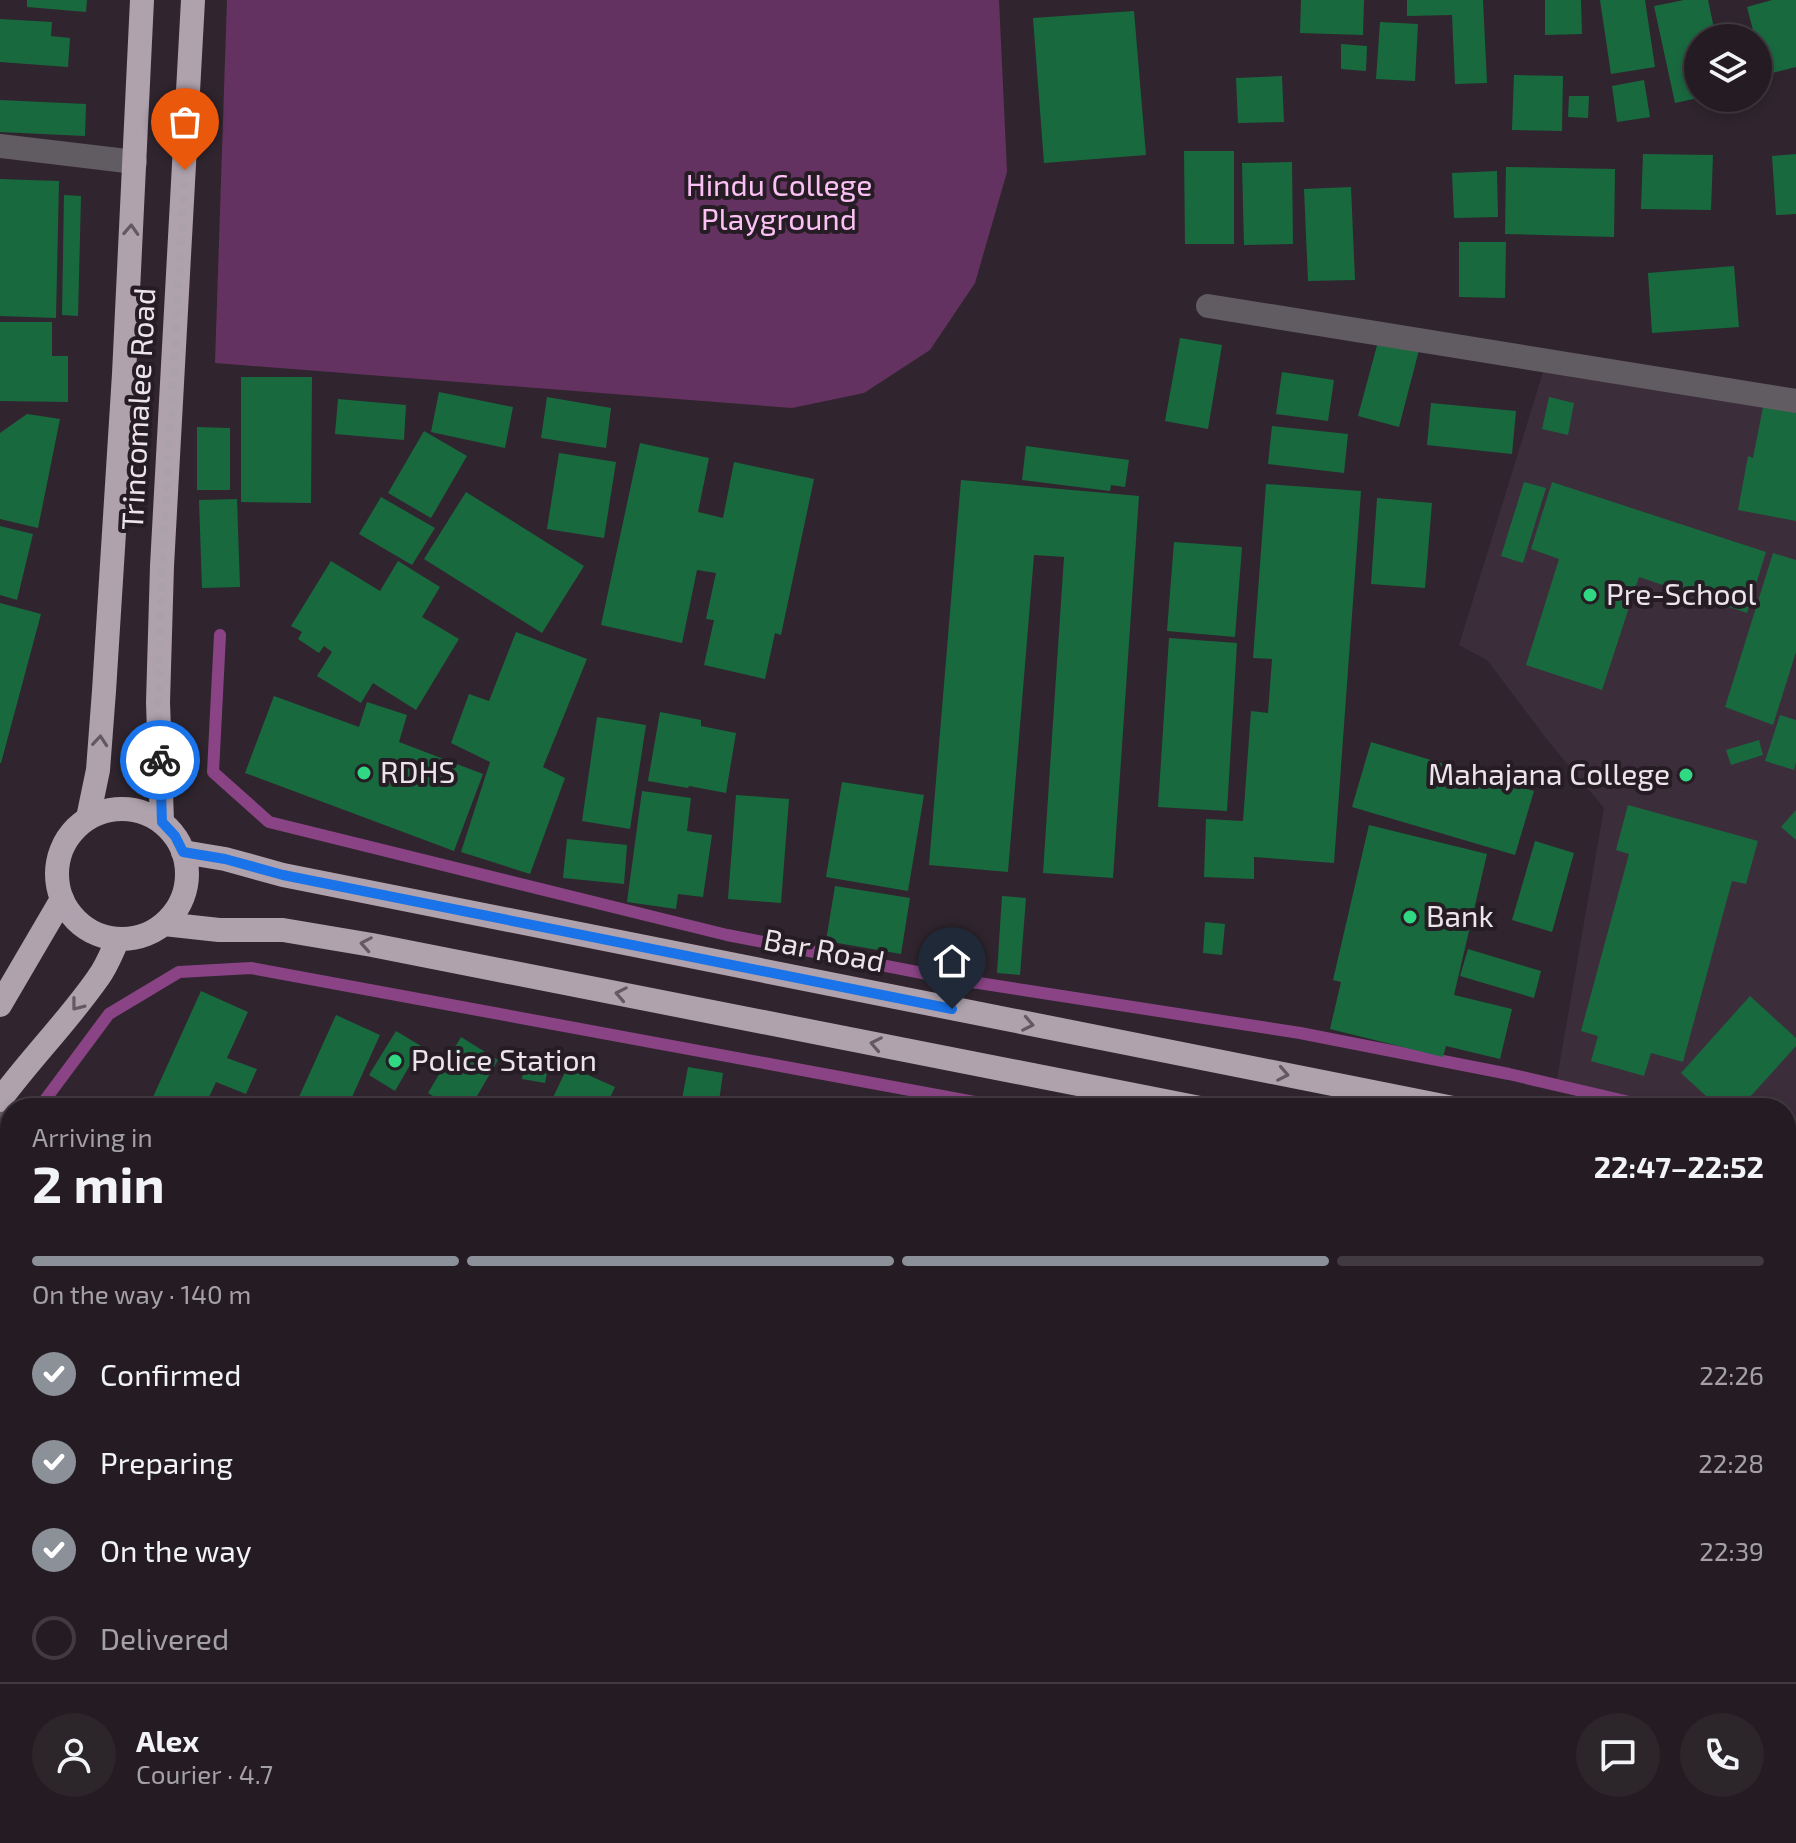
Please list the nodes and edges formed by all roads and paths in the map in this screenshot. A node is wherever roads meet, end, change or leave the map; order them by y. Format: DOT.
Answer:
graph roads {
  1 [pos="142,0"];
  2 [pos="193,0"];
  3 [pos="0,146"];
  4 [pos="135,162"];
  5 [pos="1208,306"];
  6 [pos="1796,401"];
  7 [pos="88,818"];
  8 [pos="162,822"];
  9 [pos="183,852"];
  10 [pos="62,899"];
  11 [pos="164,924"];
  12 [pos="118,939"];
  13 [pos="0,1005"];
  14 [pos="1,1098"];
  15 [pos="1149,1098"];
  16 [pos="1403,1098"];
  1 -- 4 [label="highway, Trincomalee Road"];
  2 -- 8 [label="highway, Trincomalee Road"];
  3 -- 4 [label="street"];
  7 -- 4 [label="highway, Trincomalee Road, one-way"];
  5 -- 6 [label="street"];
  7 -- 8 [label="highway"];
  7 -- 10 [label="highway"];
  8 -- 9 [label="highway"];
  9 -- 11 [label="highway"];
  9 -- 16 [label="highway, Bar Road, one-way"];
  10 -- 12 [label="highway"];
  10 -- 13 [label="highway"];
  11 -- 12 [label="highway"];
  15 -- 11 [label="highway, one-way"];
  12 -- 14 [label="highway, one-way"];
}
